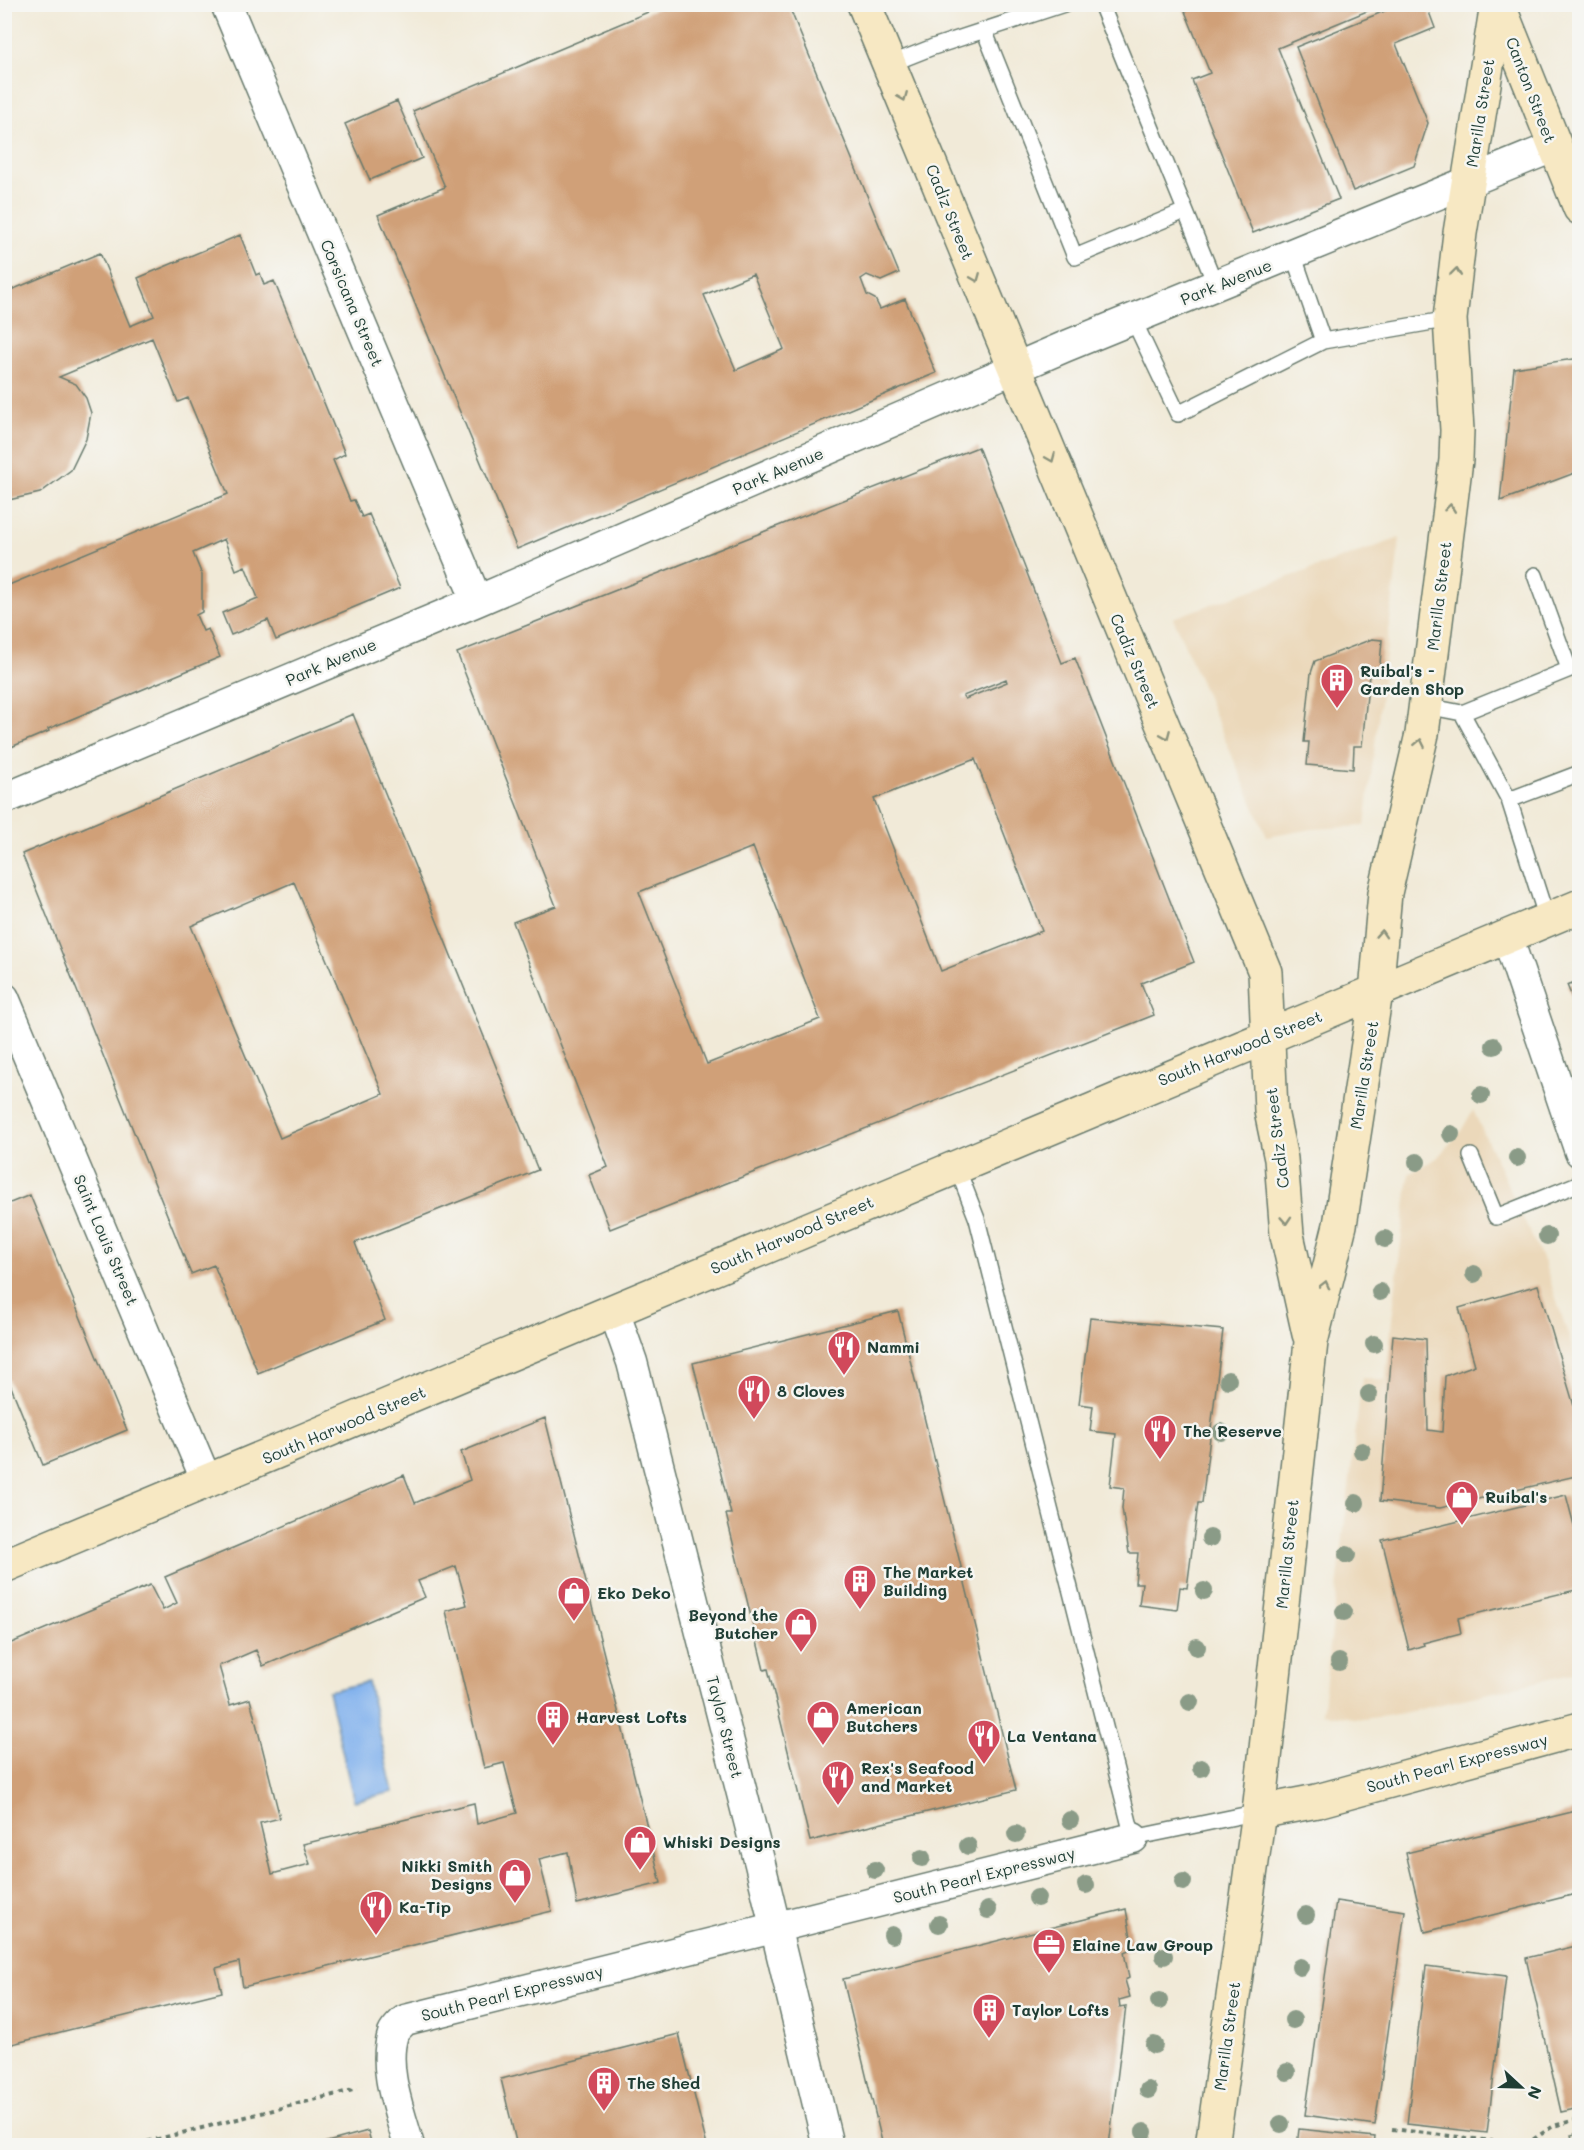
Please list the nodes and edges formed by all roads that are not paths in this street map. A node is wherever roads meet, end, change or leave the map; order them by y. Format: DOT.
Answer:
graph roads {
  1 [pos="226,4"];
  2 [pos="864,4"];
  3 [pos="1064,4"];
  4 [pos="1101,4"];
  5 [pos="1498,4"];
  6 [pos="984,30"];
  7 [pos="890,64"];
  8 [pos="1553,147"];
  9 [pos="1469,183"];
  10 [pos="1580,208"];
  11 [pos="1185,211"];
  12 [pos="1293,254"];
  13 [pos="1216,286"];
  14 [pos="1133,319"];
  15 [pos="1450,319"];
  16 [pos="1323,341"];
  17 [pos="1014,369"];
  18 [pos="1535,575"];
  19 [pos="477,601"];
  20 [pos="1574,667"];
  21 [pos="1426,706"];
  22 [pos="1462,713"];
  23 [pos="1580,773"];
  24 [pos="4,799"];
  25 [pos="1509,800"];
  26 [pos="1580,906"];
  27 [pos="1547,920"];
  28 [pos="1508,936"];
  29 [pos="1376,992"];
  30 [pos="4,998"];
  31 [pos="1269,1036"];
  32 [pos="1580,1152"];
  33 [pos="1471,1156"];
  34 [pos="956,1166"];
  35 [pos="1580,1183"];
  36 [pos="614,1311"];
  37 [pos="1311,1342"];
  38 [pos="207,1482"];
  39 [pos="4,1566"];
  40 [pos="1580,1729"];
  41 [pos="1259,1812"];
  42 [pos="1133,1838"];
  43 [pos="776,1928"];
  44 [pos="409,2145"];
  45 [pos="828,2145"];
  46 [pos="1212,2145"];
  1 -- 19 [label="street, Corsicana Street"];
  2 -- 7 [label="main road, Cadiz Street"];
  3 -- 6 [label="lane"];
  4 -- 11 [label="lane"];
  5 -- 8 [label="main road, Canton Street"];
  5 -- 9 [label="main road, Marilla Street"];
  6 -- 7 [label="lane"];
  6 -- 11 [label="lane"];
  7 -- 17 [label="main road, Cadiz Street, one-way"];
  8 -- 9 [label="street, Park Avenue"];
  8 -- 10 [label="main road, Canton Street"];
  9 -- 12 [label="street, Park Avenue"];
  15 -- 9 [label="main road, Marilla Street, one-way"];
  11 -- 13 [label="lane"];
  12 -- 13 [label="street, Park Avenue"];
  12 -- 16 [label="lane"];
  13 -- 14 [label="street, Park Avenue"];
  14 -- 16 [label="lane"];
  14 -- 17 [label="street, Park Avenue"];
  15 -- 16 [label="lane"];
  21 -- 15 [label="main road, Marilla Street, one-way"];
  17 -- 19 [label="street, Park Avenue"];
  17 -- 31 [label="main road, Cadiz Street, one-way"];
  18 -- 20 [label="lane"];
  19 -- 24 [label="street, Park Avenue"];
  20 -- 22 [label="lane"];
  21 -- 22 [label="lane"];
  29 -- 21 [label="main road, Marilla Street, one-way"];
  22 -- 25 [label="lane"];
  23 -- 25 [label="lane"];
  25 -- 27 [label="lane"];
  26 -- 27 [label="main road, South Harwood Street"];
  27 -- 28 [label="main road, South Harwood Street"];
  28 -- 29 [label="main road, South Harwood Street"];
  28 -- 32 [label="street"];
  29 -- 31 [label="main road, South Harwood Street"];
  37 -- 29 [label="main road, Marilla Street, one-way"];
  30 -- 38 [label="street, Saint Louis Street"];
  31 -- 34 [label="main road, South Harwood Street"];
  31 -- 37 [label="main road, Cadiz Street, one-way"];
  33 -- 35 [label="lane"];
  34 -- 36 [label="main road, South Harwood Street"];
  34 -- 42 [label="lane"];
  36 -- 38 [label="main road, South Harwood Street"];
  36 -- 43 [label="street, Taylor Street"];
  37 -- 41 [label="main road, Marilla Street"];
  38 -- 39 [label="main road, South Harwood Street"];
  40 -- 41 [label="main road, South Pearl Expressway"];
  41 -- 42 [label="lane, South Pearl Expressway"];
  41 -- 46 [label="main road, Marilla Street"];
  42 -- 43 [label="street, South Pearl Expressway"];
  43 -- 44 [label="street, South Pearl Expressway"];
  43 -- 45 [label="street, Taylor Street"];
}
